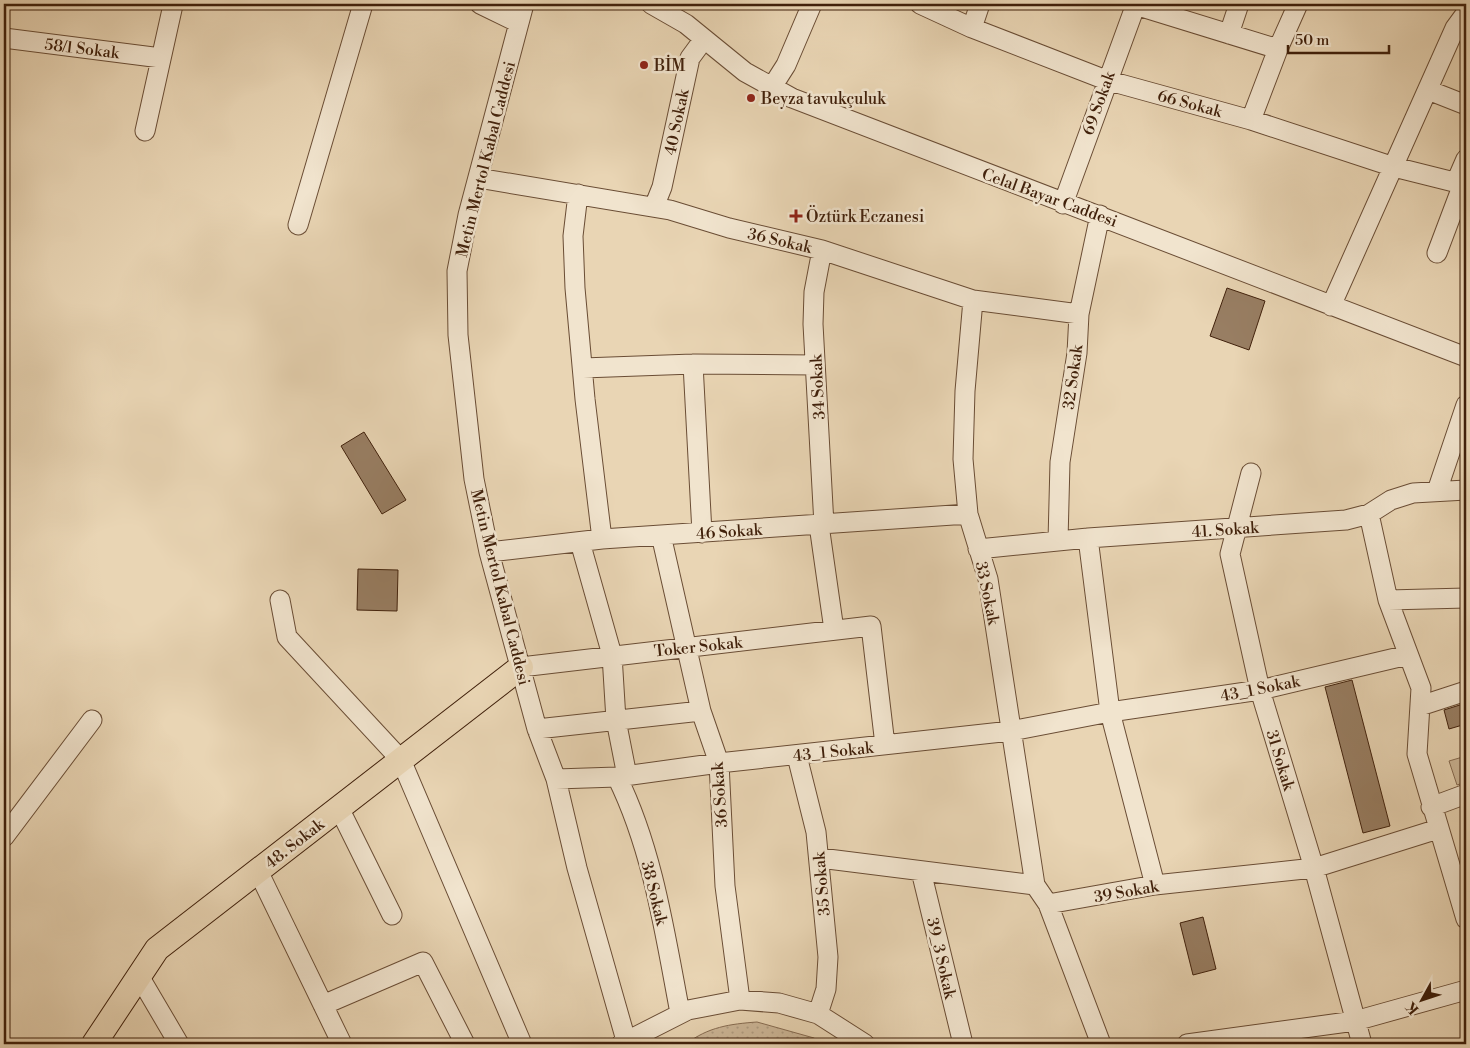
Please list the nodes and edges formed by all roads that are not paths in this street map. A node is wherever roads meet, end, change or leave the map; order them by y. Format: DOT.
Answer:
graph roads {
  1 [pos="171,4"];
  2 [pos="363,4"];
  3 [pos="480,4"];
  4 [pos="524,4"];
  5 [pos="651,4"];
  6 [pos="812,4"];
  7 [pos="920,4"];
  8 [pos="980,4"];
  9 [pos="1239,4"];
  10 [pos="1298,4"];
  11 [pos="1135,5"];
  12 [pos="1466,12"];
  13 [pos="519,23"];
  14 [pos="972,28"];
  15 [pos="1229,34"];
  16 [pos="4,38"];
  17 [pos="704,39"];
  18 [pos="1278,49"];
  19 [pos="161,58"];
  20 [pos="1106,80"];
  21 [pos="772,87"];
  22 [pos="1428,90"];
  23 [pos="1466,105"];
  24 [pos="1251,120"];
  25 [pos="145,131"];
  26 [pos="1466,159"];
  27 [pos="1394,167"];
  28 [pos="478,178"];
  29 [pos="1462,184"];
  30 [pos="578,194"];
  31 [pos="1063,204"];
  32 [pos="654,207"];
  33 [pos="1100,215"];
  34 [pos="298,225"];
  35 [pos="822,250"];
  36 [pos="1437,253"];
  37 [pos="973,300"];
  38 [pos="1330,306"];
  39 [pos="1079,314"];
  40 [pos="1466,357"];
  41 [pos="692,364"];
  42 [pos="815,364"];
  43 [pos="583,368"];
  44 [pos="1466,404"];
  45 [pos="1250,473"];
  46 [pos="1466,490"];
  47 [pos="1437,491"];
  48 [pos="968,514"];
  49 [pos="1369,514"];
  50 [pos="821,525"];
  51 [pos="1235,528"];
  52 [pos="702,533"];
  53 [pos="660,536"];
  54 [pos="1088,538"];
  55 [pos="602,539"];
  56 [pos="1058,541"];
  57 [pos="580,542"];
  58 [pos="978,549"];
  59 [pos="489,552"];
  60 [pos="1466,598"];
  61 [pos="280,600"];
  62 [pos="1388,600"];
  63 [pos="834,630"];
  64 [pos="686,648"];
  65 [pos="1408,655"];
  66 [pos="612,656"];
  67 [pos="521,667"];
  68 [pos="1260,690"];
  69 [pos="1466,691"];
  70 [pos="1420,706"];
  71 [pos="701,711"];
  72 [pos="1110,712"];
  73 [pos="92,720"];
  74 [pos="616,720"];
  75 [pos="537,729"];
  76 [pos="1011,731"];
  77 [pos="885,745"];
  78 [pos="797,756"];
  79 [pos="400,760"];
  80 [pos="719,763"];
  81 [pos="622,776"];
  82 [pos="556,779"];
  83 [pos="1466,794"];
  84 [pos="1431,807"];
  85 [pos="339,808"];
  86 [pos="1438,829"];
  87 [pos="4,837"];
  88 [pos="820,858"];
  89 [pos="1314,868"];
  90 [pos="258,871"];
  91 [pos="922,871"];
  92 [pos="1035,885"];
  93 [pos="1155,885"];
  94 [pos="1048,904"];
  95 [pos="392,915"];
  96 [pos="1466,919"];
  97 [pos="139,976"];
  98 [pos="1466,990"];
  99 [pos="740,1000"];
  100 [pos="323,1005"];
  101 [pos="680,1013"];
  102 [pos="818,1014"];
  103 [pos="1355,1021"];
  104 [pos="624,1043"];
  105 [pos="94,1044"];
  106 [pos="179,1044"];
  107 [pos="342,1044"];
  108 [pos="465,1044"];
  109 [pos="522,1044"];
  110 [pos="865,1044"];
  111 [pos="963,1044"];
  112 [pos="1101,1044"];
  113 [pos="1188,1044"];
  114 [pos="1362,1044"];
  1 -- 19 [label="street"];
  2 -- 34 [label="street"];
  3 -- 13 [label="street"];
  4 -- 13 [label="street, Metin Mertol Kabal Caddesi"];
  5 -- 17 [label="street, Celal Bayar Caddesi"];
  6 -- 21 [label="street"];
  7 -- 14 [label="street, 66 Sokak"];
  8 -- 14 [label="street"];
  9 -- 15 [label="street"];
  10 -- 18 [label="street"];
  11 -- 15 [label="street"];
  11 -- 20 [label="street, 69 Sokak"];
  12 -- 22 [label="street"];
  13 -- 28 [label="street, Metin Mertol Kabal Caddesi"];
  14 -- 20 [label="street, 66 Sokak"];
  15 -- 18 [label="street"];
  16 -- 19 [label="street, 58/1 Sokak"];
  17 -- 21 [label="street, Celal Bayar Caddesi"];
  17 -- 32 [label="street, 40 Sokak"];
  18 -- 24 [label="street"];
  19 -- 25 [label="street"];
  20 -- 24 [label="street, 66 Sokak"];
  20 -- 31 [label="street, 69 Sokak"];
  21 -- 31 [label="street, Celal Bayar Caddesi"];
  22 -- 23 [label="street"];
  22 -- 27 [label="street"];
  24 -- 27 [label="street, 66 Sokak"];
  26 -- 29 [label="street"];
  27 -- 29 [label="street, 66 Sokak"];
  27 -- 38 [label="street"];
  28 -- 30 [label="street, 36 Sokak"];
  28 -- 59 [label="street, Metin Mertol Kabal Caddesi"];
  29 -- 36 [label="street"];
  30 -- 32 [label="street, 36 Sokak"];
  30 -- 43 [label="street"];
  31 -- 33 [label="street, Celal Bayar Caddesi"];
  32 -- 35 [label="street, 36 Sokak"];
  33 -- 38 [label="street, Celal Bayar Caddesi"];
  33 -- 39 [label="street, 32 Sokak"];
  35 -- 37 [label="street, 36 Sokak"];
  35 -- 42 [label="street, 34 Sokak"];
  37 -- 39 [label="street, 36 Sokak"];
  37 -- 48 [label="street, 33 Sokak"];
  38 -- 40 [label="street, Celal Bayar Caddesi"];
  39 -- 56 [label="street, 32 Sokak"];
  41 -- 42 [label="street"];
  41 -- 43 [label="street"];
  41 -- 52 [label="street"];
  42 -- 50 [label="street, 34 Sokak"];
  43 -- 55 [label="street"];
  44 -- 47 [label="street"];
  45 -- 51 [label="street, 31 Sokak"];
  46 -- 47 [label="street, 41. Sokak"];
  47 -- 49 [label="street, 41. Sokak"];
  48 -- 50 [label="street, 46 Sokak"];
  48 -- 58 [label="street, 33 Sokak"];
  49 -- 51 [label="street, 41. Sokak"];
  49 -- 62 [label="street"];
  50 -- 52 [label="street, 46 Sokak"];
  50 -- 63 [label="street, 34 Sokak"];
  51 -- 54 [label="street, 41. Sokak"];
  51 -- 68 [label="street, 31 Sokak"];
  52 -- 53 [label="street, 46 Sokak"];
  53 -- 55 [label="street, 46 Sokak"];
  53 -- 64 [label="street, 36 Sokak"];
  54 -- 56 [label="street, 41. Sokak"];
  54 -- 72 [label="street"];
  55 -- 57 [label="street, 46 Sokak"];
  56 -- 58 [label="street, 41. Sokak"];
  57 -- 59 [label="street, 46 Sokak"];
  57 -- 66 [label="street, 38 Sokak"];
  58 -- 76 [label="street, 33 Sokak"];
  59 -- 67 [label="street, Metin Mertol Kabal Caddesi"];
  60 -- 62 [label="street"];
  61 -- 79 [label="street"];
  62 -- 65 [label="street"];
  63 -- 64 [label="street, Toker Sokak"];
  63 -- 77 [label="street, Toker Sokak"];
  64 -- 66 [label="street, Toker Sokak"];
  64 -- 71 [label="street, 36 Sokak"];
  65 -- 68 [label="street, 43_1 Sokak"];
  65 -- 70 [label="street"];
  66 -- 67 [label="street, Toker Sokak"];
  66 -- 74 [label="street, 38 Sokak"];
  67 -- 75 [label="street, Metin Mertol Kabal Caddesi"];
  67 -- 79 [label="main road, 48. Sokak"];
  68 -- 72 [label="street, 43_1 Sokak"];
  68 -- 89 [label="street, 31 Sokak"];
  69 -- 70 [label="street"];
  70 -- 84 [label="street"];
  71 -- 74 [label="street"];
  71 -- 80 [label="street, 36 Sokak"];
  72 -- 76 [label="street, 43_1 Sokak"];
  72 -- 93 [label="street"];
  73 -- 87 [label="street"];
  74 -- 75 [label="street"];
  74 -- 81 [label="street, 38 Sokak"];
  75 -- 82 [label="street, Metin Mertol Kabal Caddesi"];
  76 -- 77 [label="street, 43_1 Sokak"];
  76 -- 92 [label="street, 33 Sokak"];
  77 -- 78 [label="street, 43_1 Sokak"];
  78 -- 80 [label="street, 43_1 Sokak"];
  78 -- 88 [label="street, 35 Sokak"];
  79 -- 85 [label="main road, 48. Sokak"];
  79 -- 109 [label="street"];
  80 -- 81 [label="street, 43_1 Sokak"];
  80 -- 99 [label="street, 36 Sokak"];
  81 -- 82 [label="street, 43_1 Sokak"];
  81 -- 101 [label="street, 38 Sokak"];
  82 -- 104 [label="street, Metin Mertol Kabal Caddesi"];
  83 -- 84 [label="street"];
  84 -- 86 [label="street"];
  85 -- 90 [label="main road, 48. Sokak"];
  85 -- 95 [label="street"];
  86 -- 89 [label="street, 39 Sokak"];
  86 -- 96 [label="street"];
  88 -- 91 [label="street"];
  88 -- 102 [label="street, 35 Sokak"];
  89 -- 93 [label="street, 39 Sokak"];
  89 -- 103 [label="street, 31 Sokak"];
  90 -- 97 [label="main road, 48. Sokak"];
  90 -- 100 [label="street"];
  91 -- 92 [label="street"];
  91 -- 111 [label="street, 39_3 Sokak"];
  92 -- 94 [label="street"];
  93 -- 94 [label="street, 39 Sokak"];
  94 -- 112 [label="street"];
  97 -- 105 [label="main road, 48. Sokak"];
  97 -- 106 [label="street"];
  98 -- 103 [label="street"];
  99 -- 101 [label="street"];
  99 -- 102 [label="street"];
  100 -- 107 [label="street"];
  100 -- 108 [label="street"];
  101 -- 104 [label="street"];
  102 -- 110 [label="street"];
  103 -- 113 [label="street"];
  103 -- 114 [label="street, 31 Sokak"];
}
